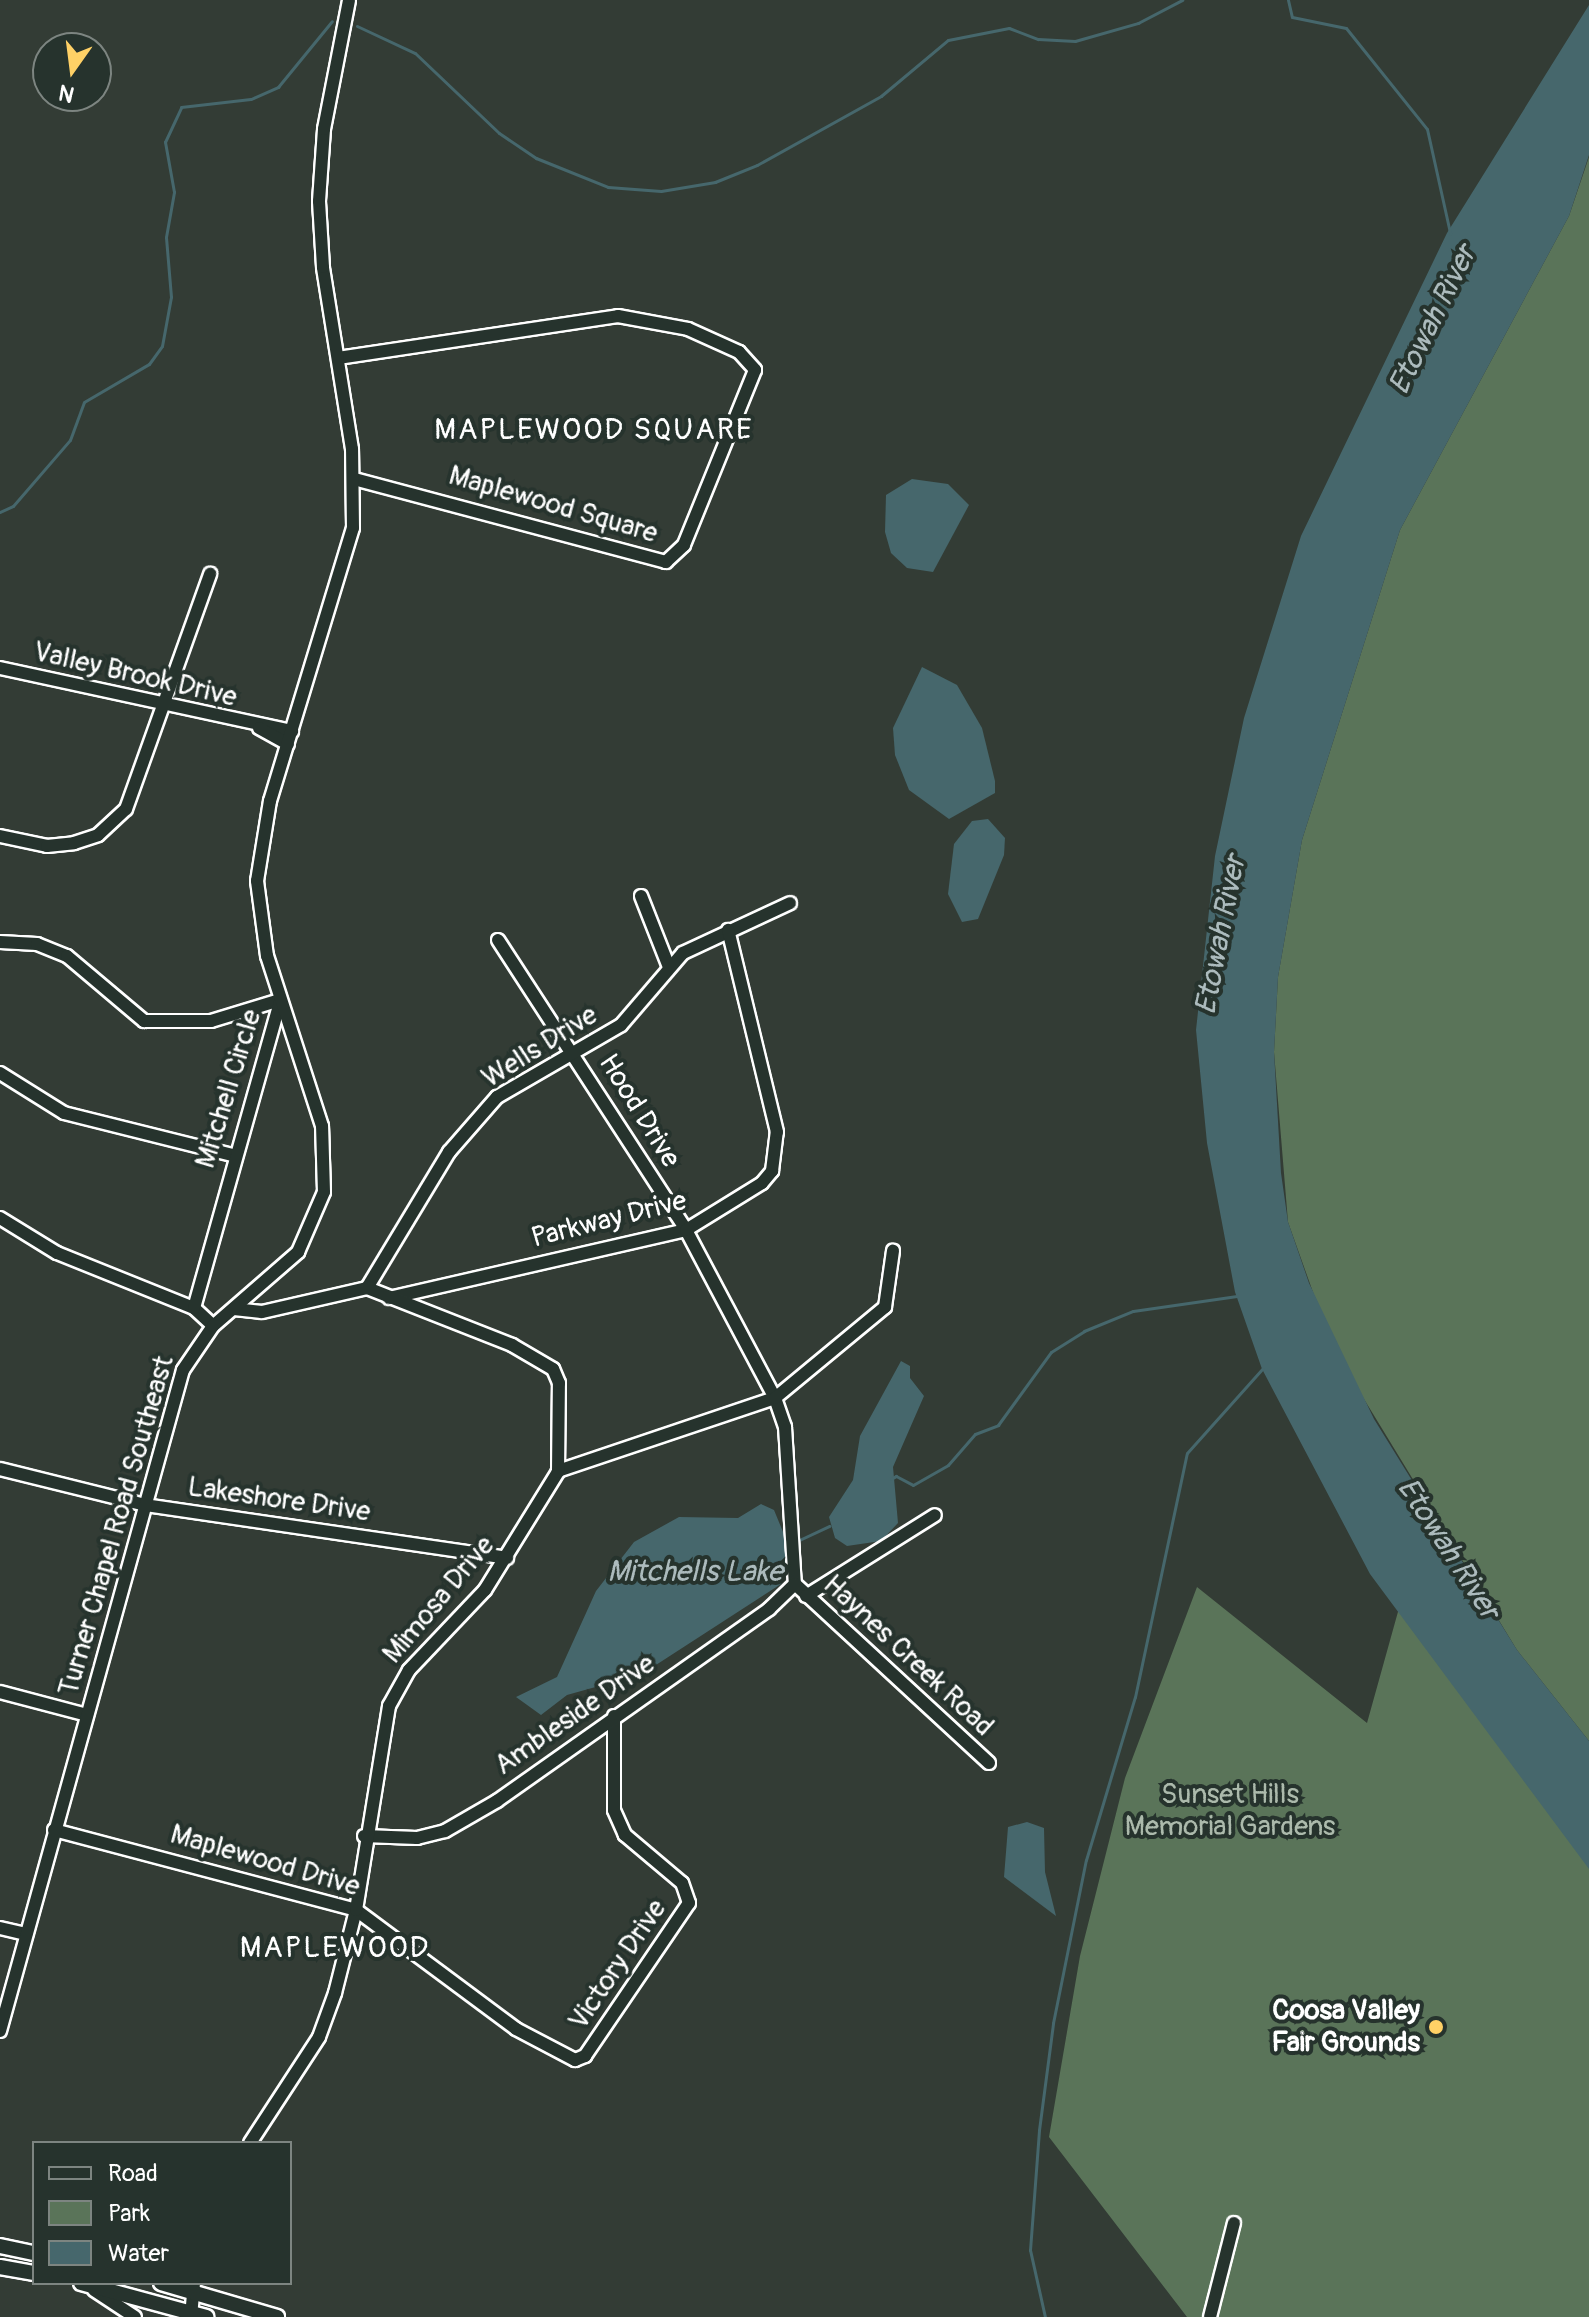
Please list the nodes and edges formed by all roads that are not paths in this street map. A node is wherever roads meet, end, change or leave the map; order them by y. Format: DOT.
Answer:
graph roads {
  1 [pos="349,0"];
  2 [pos="338,358"];
  3 [pos="354,479"];
  4 [pos="210,574"];
  5 [pos="0,668"];
  6 [pos="166,706"];
  7 [pos="290,738"];
  8 [pos="0,836"];
  9 [pos="641,896"];
  10 [pos="790,903"];
  11 [pos="728,930"];
  12 [pos="498,940"];
  13 [pos="0,942"];
  14 [pos="669,967"];
  15 [pos="280,1000"];
  16 [pos="574,1053"];
  17 [pos="0,1073"];
  18 [pos="233,1155"];
  19 [pos="0,1218"];
  20 [pos="686,1230"];
  21 [pos="893,1251"];
  22 [pos="367,1288"];
  23 [pos="389,1298"];
  24 [pos="194,1308"];
  25 [pos="234,1309"];
  26 [pos="213,1326"];
  27 [pos="775,1398"];
  28 [pos="0,1469"];
  29 [pos="558,1471"];
  30 [pos="145,1505"];
  31 [pos="935,1515"];
  32 [pos="507,1558"];
  33 [pos="795,1584"];
  34 [pos="806,1596"];
  35 [pos="0,1692"];
  36 [pos="87,1715"];
  37 [pos="614,1716"];
  38 [pos="989,1763"];
  39 [pos="54,1830"];
  40 [pos="364,1836"];
  41 [pos="356,1910"];
  42 [pos="0,1928"];
  43 [pos="26,1934"];
  44 [pos="0,2031"];
  45 [pos="563,2058"];
  46 [pos="251,2141"];
  47 [pos="1234,2223"];
  48 [pos="0,2246"];
  49 [pos="32,2253"];
  50 [pos="0,2267"];
  51 [pos="32,2273"];
  52 [pos="84,2285"];
  53 [pos="88,2285"];
  54 [pos="194,2287"];
  55 [pos="197,2316"];
  56 [pos="135,2317"];
  57 [pos="277,2317"];
  58 [pos="1210,2317"];
  1 -- 2 [label="street, Turner Chapel Road Southeast"];
  2 -- 3 [label="street, Turner Chapel Road Southeast"];
  2 -- 3 [label="street, Maplewood Square"];
  3 -- 7 [label="street, Turner Chapel Road Southeast"];
  4 -- 6 [label="street"];
  5 -- 6 [label="street, Valley Brook Drive"];
  6 -- 7 [label="street, Valley Brook Drive"];
  6 -- 8 [label="street"];
  7 -- 15 [label="street, Turner Chapel Road Southeast"];
  9 -- 14 [label="street"];
  10 -- 11 [label="street, Wells Drive"];
  11 -- 14 [label="street, Wells Drive"];
  11 -- 20 [label="street, Parkway Drive"];
  12 -- 16 [label="street, Hood Drive"];
  13 -- 15 [label="street, Mitchell Circle"];
  14 -- 16 [label="street, Wells Drive"];
  15 -- 18 [label="street, Mitchell Circle"];
  15 -- 25 [label="street, Turner Chapel Road Southeast"];
  16 -- 20 [label="street, Hood Drive"];
  16 -- 22 [label="street, Wells Drive"];
  17 -- 18 [label="street"];
  18 -- 24 [label="street, Mitchell Circle"];
  19 -- 24 [label="street"];
  20 -- 23 [label="street, Parkway Drive"];
  20 -- 27 [label="street, Hood Drive"];
  21 -- 27 [label="street"];
  22 -- 23 [label="street, Mimosa Drive"];
  22 -- 25 [label="street"];
  23 -- 29 [label="street, Mimosa Drive"];
  24 -- 26 [label="street"];
  25 -- 26 [label="street, Turner Chapel Road Southeast"];
  26 -- 30 [label="street, Turner Chapel Road Southeast"];
  27 -- 29 [label="street"];
  27 -- 33 [label="street"];
  28 -- 30 [label="street, Lakeshore Drive"];
  29 -- 32 [label="street, Mimosa Drive"];
  30 -- 32 [label="street, Lakeshore Drive"];
  30 -- 36 [label="street, Turner Chapel Road Southeast"];
  31 -- 34 [label="street"];
  32 -- 40 [label="street, Mimosa Drive"];
  33 -- 34 [label="street, Haynes Creek Road"];
  33 -- 37 [label="street, Ambleside Drive"];
  34 -- 38 [label="street, Haynes Creek Road"];
  35 -- 36 [label="street"];
  36 -- 39 [label="street, Turner Chapel Road Southeast"];
  37 -- 40 [label="street, Ambleside Drive"];
  37 -- 45 [label="street, Victory Drive"];
  39 -- 41 [label="street, Maplewood Drive"];
  39 -- 43 [label="street, Turner Chapel Road Southeast"];
  40 -- 41 [label="street, Mimosa Drive"];
  41 -- 45 [label="street, Maplewood Drive"];
  41 -- 46 [label="street, Mimosa Drive"];
  42 -- 43 [label="street"];
  43 -- 44 [label="street, Turner Chapel Road Southeast"];
  47 -- 58 [label="street"];
  48 -- 49 [label="main road"];
  50 -- 51 [label="main road"];
  52 -- 56 [label="street"];
  53 -- 55 [label="main road"];
  54 -- 55 [label="street"];
  54 -- 57 [label="main road"];
}
